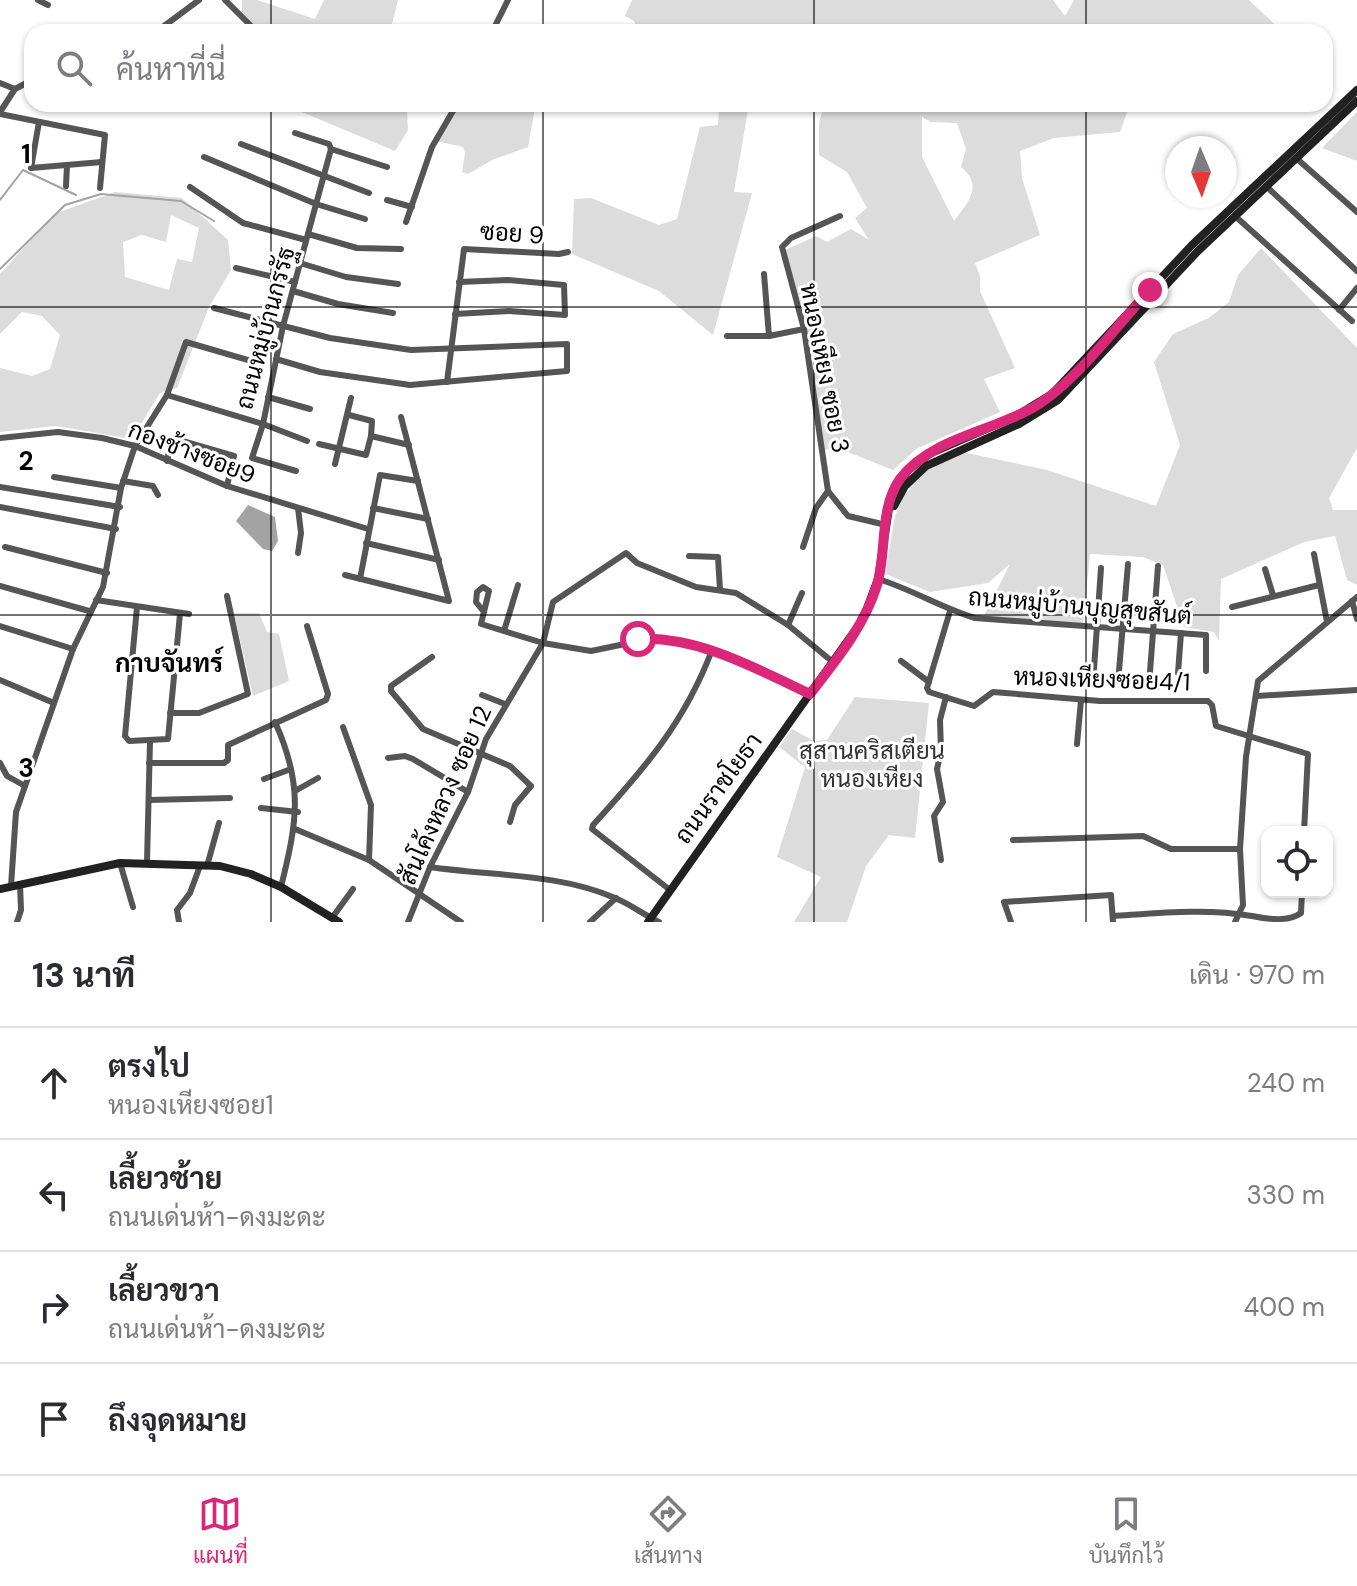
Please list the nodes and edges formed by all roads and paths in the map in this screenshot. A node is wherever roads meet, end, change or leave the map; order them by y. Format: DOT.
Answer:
graph roads {
  1 [pos="38,0"];
  2 [pos="225,0"];
  3 [pos="508,0"];
  4 [pos="193,1"];
  5 [pos="48,5"];
  6 [pos="166,24"];
  7 [pos="249,24"];
  8 [pos="496,24"];
  9 [pos="0,83"];
  10 [pos="24,84"];
  11 [pos="15,89"];
  12 [pos="1357,90"];
  13 [pos="1357,101"];
  14 [pos="452,112"];
  15 [pos="0,113"];
  16 [pos="39,122"];
  17 [pos="295,133"];
  18 [pos="241,144"];
  19 [pos="331,149"];
  20 [pos="204,157"];
  21 [pos="1296,158"];
  22 [pos="102,162"];
  23 [pos="67,165"];
  24 [pos="387,167"];
  25 [pos="323,177"];
  26 [pos="66,186"];
  27 [pos="190,187"];
  28 [pos="100,188"];
  29 [pos="1259,188"];
  30 [pos="369,193"];
  31 [pos="387,200"];
  32 [pos="316,204"];
  33 [pos="412,207"];
  34 [pos="1357,212"];
  35 [pos="840,216"];
  36 [pos="1235,216"];
  37 [pos="365,219"];
  38 [pos="406,222"];
  39 [pos="307,237"];
  40 [pos="401,249"];
  41 [pos="568,252"];
  42 [pos="300,263"];
  43 [pos="236,268"];
  44 [pos="1357,271"];
  45 [pos="764,274"];
  46 [pos="295,282"];
  47 [pos="459,282"];
  48 [pos="398,284"];
  49 [pos="1357,288"];
  50 [pos="293,291"];
  51 [pos="214,308"];
  52 [pos="1339,310"];
  53 [pos="393,313"];
  54 [pos="455,314"];
  55 [pos="1352,321"];
  56 [pos="283,326"];
  57 [pos="804,329"];
  58 [pos="727,336"];
  59 [pos="769,336"];
  60 [pos="452,348"];
  61 [pos="261,359"];
  62 [pos="276,359"];
  63 [pos="447,382"];
  64 [pos="167,395"];
  65 [pos="268,397"];
  66 [pos="351,398"];
  67 [pos="310,409"];
  68 [pos="349,415"];
  69 [pos="401,417"];
  70 [pos="263,424"];
  71 [pos="371,436"];
  72 [pos="0,438"];
  73 [pos="307,441"];
  74 [pos="319,444"];
  75 [pos="409,445"];
  76 [pos="135,446"];
  77 [pos="340,448"];
  78 [pos="933,457"];
  79 [pos="167,461"];
  80 [pos="335,464"];
  81 [pos="296,471"];
  82 [pos="54,477"];
  83 [pos="418,481"];
  84 [pos="122,484"];
  85 [pos="227,486"];
  86 [pos="0,487"];
  87 [pos="828,491"];
  88 [pos="158,495"];
  89 [pos="0,507"];
  90 [pos="120,507"];
  91 [pos="298,508"];
  92 [pos="373,508"];
  93 [pos="428,519"];
  94 [pos="887,521"];
  95 [pos="116,529"];
  96 [pos="368,529"];
  97 [pos="366,543"];
  98 [pos="5,547"];
  99 [pos="803,547"];
  100 [pos="298,553"];
  101 [pos="1314,554"];
  102 [pos="689,556"];
  103 [pos="439,560"];
  104 [pos="1128,564"];
  105 [pos="1158,566"];
  106 [pos="1101,568"];
  107 [pos="1265,569"];
  108 [pos="107,573"];
  109 [pos="345,575"];
  110 [pos="360,579"];
  111 [pos="878,579"];
  112 [pos="518,585"];
  113 [pos="1319,585"];
  114 [pos="0,586"];
  115 [pos="720,590"];
  116 [pos="802,593"];
  117 [pos="1273,595"];
  118 [pos="227,596"];
  119 [pos="1355,599"];
  120 [pos="96,600"];
  121 [pos="137,607"];
  122 [pos="1232,607"];
  123 [pos="89,611"];
  124 [pos="950,611"];
  125 [pos="484,612"];
  126 [pos="180,614"];
  127 [pos="189,614"];
  128 [pos="1357,619"];
  129 [pos="1327,622"];
  130 [pos="788,625"];
  131 [pos="0,626"];
  132 [pos="307,626"];
  133 [pos="1096,627"];
  134 [pos="1123,629"];
  135 [pos="504,631"];
  136 [pos="1154,631"];
  137 [pos="1181,633"];
  138 [pos="543,643"];
  139 [pos="73,649"];
  140 [pos="712,650"];
  141 [pos="432,657"];
  142 [pos="901,661"];
  143 [pos="834,663"];
  144 [pos="1094,669"];
  145 [pos="1119,671"];
  146 [pos="1206,671"];
  147 [pos="1150,672"];
  148 [pos="1178,673"];
  149 [pos="0,680"];
  150 [pos="929,682"];
  151 [pos="1357,690"];
  152 [pos="810,694"];
  153 [pos="482,695"];
  154 [pos="1257,696"];
  155 [pos="946,697"];
  156 [pos="1081,700"];
  157 [pos="54,703"];
  158 [pos="505,704"];
  159 [pos="170,713"];
  160 [pos="275,722"];
  161 [pos="343,727"];
  162 [pos="1249,738"];
  163 [pos="150,742"];
  164 [pos="1077,744"];
  165 [pos="483,755"];
  166 [pos="388,758"];
  167 [pos="0,763"];
  168 [pos="149,763"];
  169 [pos="291,769"];
  170 [pos="318,778"];
  171 [pos="264,779"];
  172 [pos="25,786"];
  173 [pos="295,791"];
  174 [pos="468,792"];
  175 [pos="230,798"];
  176 [pos="149,800"];
  177 [pos="261,808"];
  178 [pos="298,812"];
  179 [pos="510,822"];
  180 [pos="219,823"];
  181 [pos="1304,826"];
  182 [pos="295,829"];
  183 [pos="1013,840"];
  184 [pos="1240,849"];
  185 [pos="369,860"];
  186 [pos="941,860"];
  187 [pos="147,862"];
  188 [pos="120,863"];
  189 [pos="204,866"];
  190 [pos="430,867"];
  191 [pos="281,887"];
  192 [pos="7,889"];
  193 [pos="353,889"];
  194 [pos="670,890"];
  195 [pos="421,893"];
  196 [pos="616,898"];
  197 [pos="1302,898"];
  198 [pos="133,907"];
  199 [pos="1240,914"];
  200 [pos="1113,919"];
  201 [pos="336,920"];
  202 [pos="653,921"];
  203 [pos="17,922"];
  204 [pos="179,922"];
  205 [pos="408,922"];
  206 [pos="461,922"];
  207 [pos="590,922"];
  208 [pos="1011,922"];
  209 [pos="1235,922"];
  1 -- 5 [label="street"];
  2 -- 7 [label="street"];
  3 -- 8 [label="street"];
  4 -- 6 [label="street"];
  9 -- 11 [label="street"];
  10 -- 11 [label="street"];
  11 -- 15 [label="street"];
  12 -- 29 [label="main road"];
  13 -- 21 [label="main road"];
  14 -- 33 [label="street"];
  15 -- 16 [label="street"];
  16 -- 22 [label="street"];
  16 -- 23 [label="street"];
  17 -- 19 [label="street"];
  18 -- 25 [label="street"];
  19 -- 24 [label="street"];
  19 -- 25 [label="street, ถนนหมู่บ้านกรรัฐ"];
  20 -- 32 [label="street"];
  21 -- 29 [label="main road"];
  21 -- 34 [label="street"];
  22 -- 23 [label="street"];
  22 -- 28 [label="street"];
  23 -- 26 [label="street"];
  25 -- 30 [label="street"];
  25 -- 32 [label="street, ถนนหมู่บ้านกรรัฐ"];
  27 -- 39 [label="street"];
  29 -- 36 [label="main road"];
  29 -- 44 [label="street"];
  29 -- 78 [label="main road"];
  31 -- 33 [label="street"];
  32 -- 37 [label="street"];
  32 -- 39 [label="street, ถนนหมู่บ้านกรรัฐ"];
  33 -- 38 [label="street"];
  35 -- 57 [label="street, หนองเหียง ซอย 3"];
  36 -- 52 [label="street"];
  36 -- 78 [label="main road"];
  39 -- 40 [label="street"];
  39 -- 42 [label="street, ถนนหมู่บ้านกรรัฐ"];
  41 -- 47 [label="street, ซอย 9"];
  42 -- 46 [label="street, ถนนหมู่บ้านกรรัฐ"];
  42 -- 48 [label="street"];
  43 -- 46 [label="street"];
  45 -- 59 [label="street"];
  46 -- 50 [label="street, ถนนหมู่บ้านกรรัฐ"];
  47 -- 54 [label="street"];
  47 -- 54 [label="street"];
  49 -- 52 [label="street"];
  50 -- 53 [label="street"];
  50 -- 56 [label="street, ถนนหมู่บ้านกรรัฐ"];
  51 -- 56 [label="street"];
  52 -- 55 [label="street"];
  54 -- 60 [label="street"];
  56 -- 60 [label="street"];
  56 -- 62 [label="street, ถนนหมู่บ้านกรรัฐ"];
  57 -- 59 [label="street"];
  57 -- 87 [label="street, หนองเหียง ซอย 3"];
  58 -- 59 [label="street"];
  60 -- 63 [label="street"];
  60 -- 63 [label="street"];
  61 -- 64 [label="street"];
  62 -- 63 [label="street"];
  62 -- 65 [label="street, ถนนหมู่บ้านกรรัฐ"];
  64 -- 70 [label="street, ถนนหมู่บ้านกรรัฐ"];
  64 -- 76 [label="street"];
  65 -- 67 [label="street"];
  65 -- 70 [label="street, ถนนหมู่บ้านกรรัฐ"];
  66 -- 68 [label="street"];
  68 -- 71 [label="street"];
  68 -- 77 [label="street"];
  69 -- 75 [label="street"];
  70 -- 73 [label="street"];
  70 -- 81 [label="street"];
  71 -- 75 [label="street"];
  71 -- 77 [label="street"];
  72 -- 76 [label="street, กองช้างซอย9"];
  74 -- 77 [label="street"];
  75 -- 83 [label="street"];
  76 -- 79 [label="street, กองช้างซอย9"];
  76 -- 84 [label="street"];
  77 -- 80 [label="street"];
  78 -- 94 [label="main road, ถนนราชโยธา"];
  79 -- 85 [label="street, กองช้างซอย9"];
  79 -- 85 [label="street"];
  82 -- 84 [label="street"];
  83 -- 92 [label="street"];
  83 -- 93 [label="street"];
  84 -- 88 [label="street"];
  84 -- 90 [label="street"];
  85 -- 91 [label="street, กองช้างซอย9"];
  86 -- 90 [label="street"];
  87 -- 94 [label="street, หนองเหียง ซอย 3"];
  87 -- 99 [label="street"];
  89 -- 95 [label="street"];
  90 -- 95 [label="street"];
  91 -- 96 [label="street, กองช้างซอย9"];
  91 -- 100 [label="street"];
  92 -- 93 [label="street"];
  92 -- 96 [label="street"];
  93 -- 103 [label="street"];
  94 -- 111 [label="main road, ถนนราชโยธา"];
  95 -- 108 [label="street"];
  96 -- 97 [label="street"];
  97 -- 103 [label="street"];
  97 -- 110 [label="street"];
  98 -- 108 [label="street"];
  101 -- 113 [label="street"];
  102 -- 115 [label="street"];
  103 -- 110 [label="street"];
  104 -- 134 [label="street"];
  105 -- 136 [label="street"];
  106 -- 133 [label="street"];
  107 -- 117 [label="street"];
  108 -- 120 [label="street"];
  109 -- 110 [label="street"];
  111 -- 124 [label="street, ถนนหมู่บ้านบุญสุขสันต์"];
  111 -- 143 [label="main road, ถนนราชโยธา"];
  112 -- 135 [label="street"];
  113 -- 117 [label="street"];
  113 -- 129 [label="street"];
  114 -- 123 [label="street"];
  115 -- 130 [label="street"];
  115 -- 138 [label="street, สันโค้งหลวง ซอย 12"];
  116 -- 130 [label="street"];
  117 -- 122 [label="street"];
  118 -- 159 [label="street"];
  119 -- 128 [label="street"];
  119 -- 129 [label="street"];
  120 -- 121 [label="street"];
  120 -- 123 [label="street"];
  121 -- 126 [label="street"];
  121 -- 163 [label="street"];
  123 -- 139 [label="street"];
  124 -- 133 [label="street, ถนนหมู่บ้านบุญสุขสันต์"];
  124 -- 150 [label="street"];
  125 -- 135 [label="street"];
  126 -- 127 [label="street"];
  126 -- 159 [label="street"];
  129 -- 154 [label="street"];
  130 -- 143 [label="street"];
  131 -- 139 [label="street"];
  132 -- 160 [label="street"];
  133 -- 134 [label="street, ถนนหมู่บ้านบุญสุขสันต์"];
  133 -- 144 [label="street"];
  134 -- 136 [label="street, ถนนหมู่บ้านบุญสุขสันต์"];
  134 -- 145 [label="street"];
  135 -- 138 [label="street"];
  136 -- 137 [label="street, ถนนหมู่บ้านบุญสุขสันต์"];
  136 -- 147 [label="street"];
  137 -- 146 [label="street, ถนนหมู่บ้านบุญสุขสันต์"];
  137 -- 148 [label="street"];
  138 -- 140 [label="street"];
  138 -- 158 [label="street, สันโค้งหลวง ซอย 12"];
  139 -- 157 [label="street"];
  140 -- 152 [label="street"];
  140 -- 194 [label="street"];
  141 -- 165 [label="street"];
  142 -- 150 [label="street"];
  143 -- 152 [label="main road, ถนนราชโยธา"];
  149 -- 157 [label="street"];
  150 -- 155 [label="street"];
  151 -- 154 [label="street"];
  152 -- 194 [label="main road, ถนนราชโยธา"];
  153 -- 158 [label="street"];
  154 -- 162 [label="street"];
  155 -- 156 [label="street, หนองเหียงซอย4/1"];
  155 -- 186 [label="street"];
  156 -- 162 [label="street, หนองเหียงซอย4/1"];
  156 -- 164 [label="street"];
  157 -- 172 [label="street"];
  158 -- 165 [label="street, สันโค้งหลวง ซอย 12"];
  159 -- 163 [label="street"];
  160 -- 168 [label="street"];
  160 -- 169 [label="street"];
  161 -- 185 [label="street"];
  162 -- 181 [label="street"];
  162 -- 184 [label="street"];
  163 -- 168 [label="street"];
  165 -- 174 [label="street, สันโค้งหลวง ซอย 12"];
  165 -- 179 [label="street"];
  166 -- 174 [label="street"];
  167 -- 172 [label="street"];
  168 -- 176 [label="street"];
  169 -- 171 [label="street"];
  169 -- 173 [label="street"];
  170 -- 173 [label="street"];
  172 -- 192 [label="street"];
  173 -- 178 [label="street"];
  174 -- 190 [label="street, สันโค้งหลวง ซอย 12"];
  175 -- 176 [label="street"];
  176 -- 187 [label="street"];
  177 -- 178 [label="street"];
  178 -- 182 [label="street"];
  180 -- 189 [label="street"];
  182 -- 185 [label="street"];
  182 -- 191 [label="street"];
  183 -- 184 [label="street"];
  184 -- 199 [label="street"];
  185 -- 195 [label="street"];
  187 -- 188 [label="main road"];
  187 -- 189 [label="main road"];
  188 -- 192 [label="main road"];
  188 -- 198 [label="street"];
  189 -- 191 [label="main road"];
  189 -- 204 [label="street"];
  190 -- 195 [label="street, สันโค้งหลวง ซอย 12"];
  190 -- 196 [label="street"];
  191 -- 201 [label="main road"];
  192 -- 203 [label="street"];
  193 -- 201 [label="street"];
  194 -- 202 [label="main road, ถนนราชโยธา"];
  195 -- 205 [label="street, สันโค้งหลวง ซอย 12"];
  195 -- 206 [label="street"];
  196 -- 202 [label="street"];
  196 -- 207 [label="street"];
  197 -- 199 [label="street"];
  199 -- 200 [label="street"];
  199 -- 209 [label="street"];
  200 -- 208 [label="street"];
}
